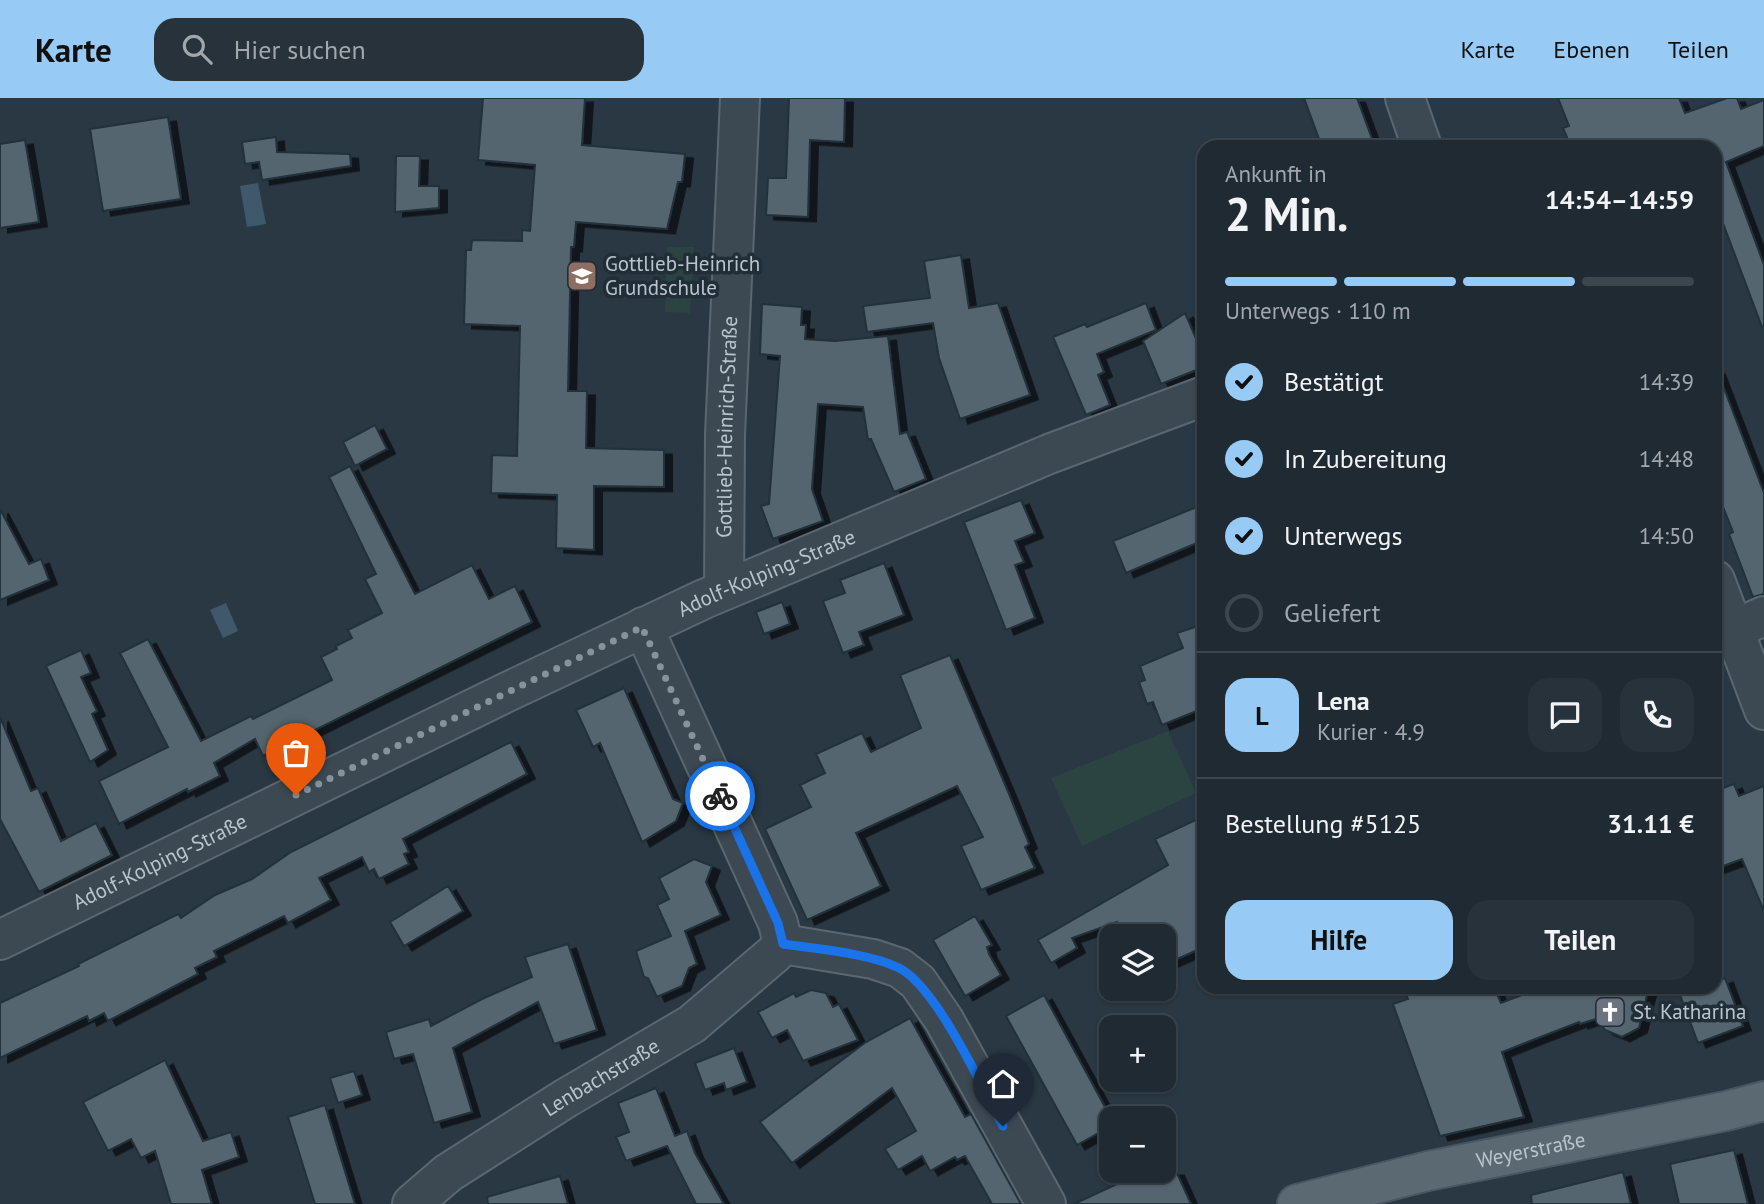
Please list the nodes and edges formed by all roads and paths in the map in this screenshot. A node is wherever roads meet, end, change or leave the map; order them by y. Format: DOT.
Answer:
graph roads {
  1 [pos="740,98"];
  2 [pos="1405,98"];
  3 [pos="1420,140"];
  4 [pos="1197,399"];
  5 [pos="1722,589"];
  6 [pos="724,590"];
  7 [pos="1749,623"];
  8 [pos="642,627"];
  9 [pos="1764,710"];
  10 [pos="0,940"];
  11 [pos="783,944"];
  12 [pos="1764,1101"];
  13 [pos="412,1204"];
  14 [pos="1046,1204"];
  15 [pos="1297,1204"];
  1 -- 6 [label="street, Gottlieb-Heinrich-Straße"];
  2 -- 3 [label="street"];
  4 -- 6 [label="street, Adolf-Kolping-Straße"];
  5 -- 7 [label="street"];
  6 -- 8 [label="street, Adolf-Kolping-Straße"];
  7 -- 9 [label="street"];
  8 -- 10 [label="street, Adolf-Kolping-Straße"];
  8 -- 11 [label="street"];
  11 -- 13 [label="street, Lenbachstraße"];
  11 -- 14 [label="street"];
  12 -- 15 [label="main road, Weyerstraße"];
}
